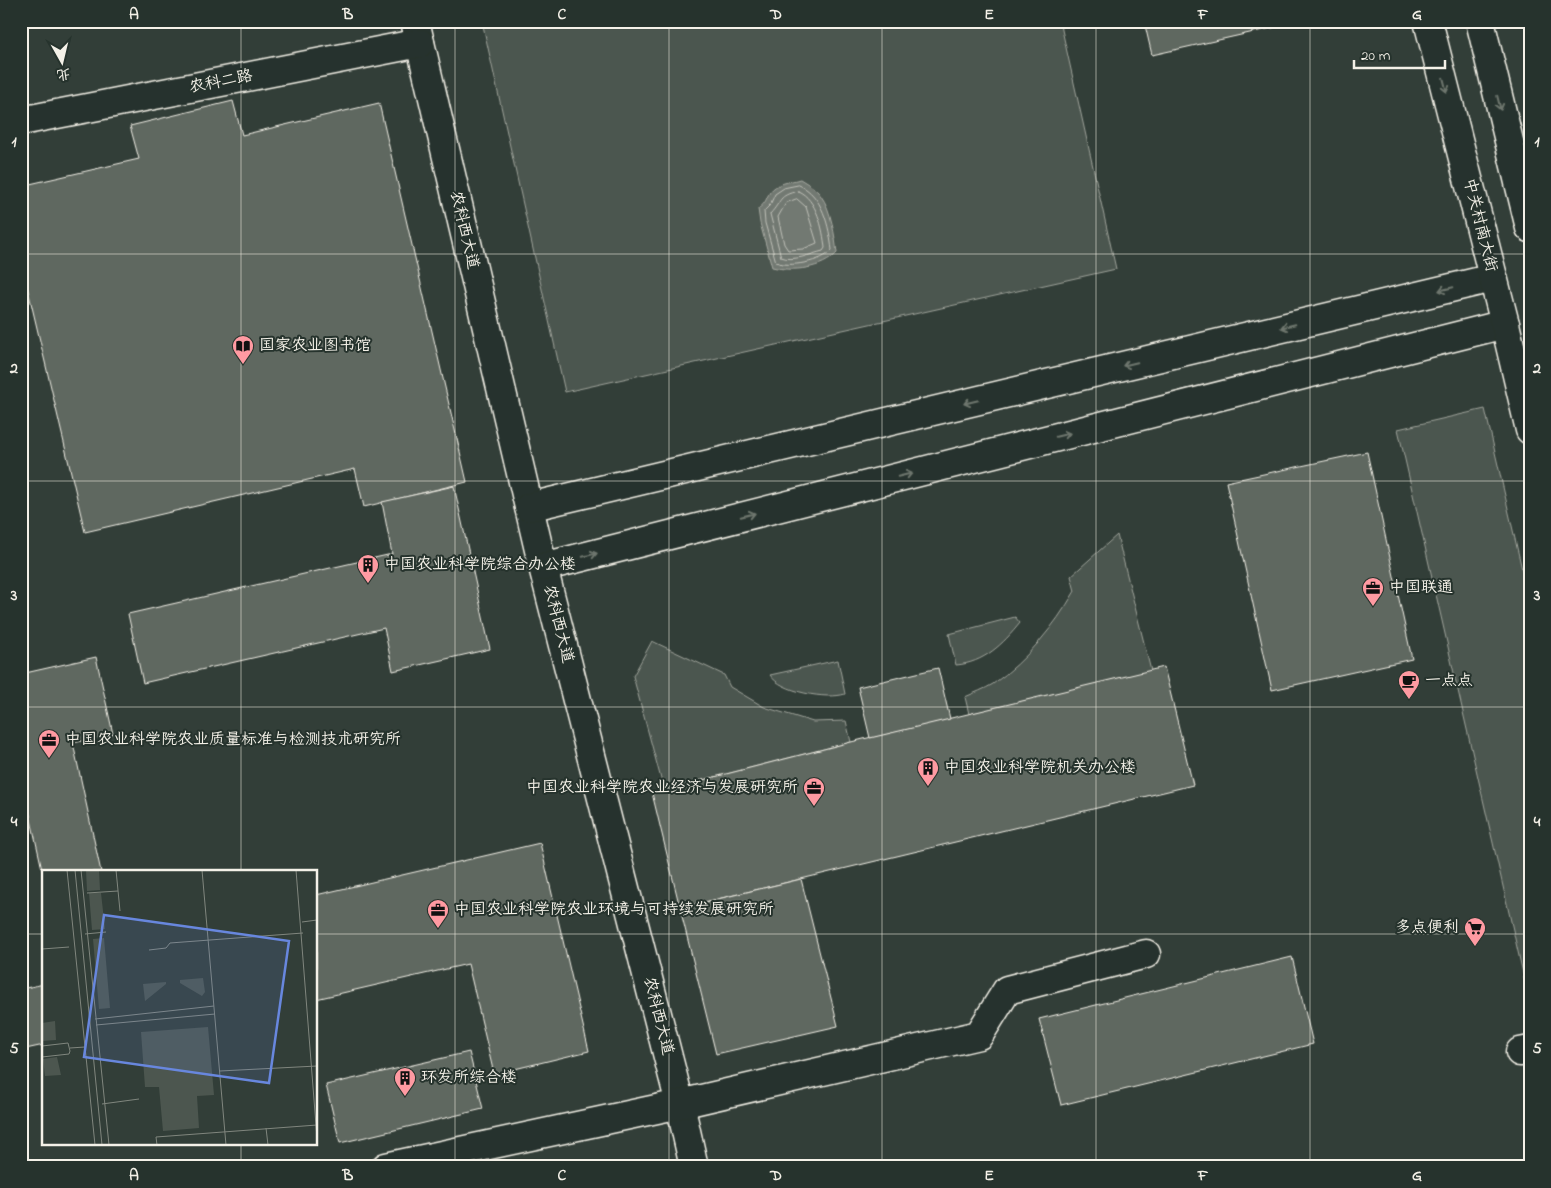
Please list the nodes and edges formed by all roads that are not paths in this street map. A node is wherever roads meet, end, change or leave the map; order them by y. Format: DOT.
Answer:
graph roads {
  1 [pos="1428,21"];
  2 [pos="1480,21"];
  3 [pos="418,32"];
  4 [pos="21,121"];
  5 [pos="1530,228"];
  6 [pos="1493,278"];
  7 [pos="1505,324"];
  8 [pos="1530,430"];
  9 [pos="529,507"];
  10 [pos="543,567"];
  11 [pos="1146,954"];
  12 [pos="680,1104"];
  13 [pos="386,1167"];
  14 [pos="694,1167"];
  1 -- 6 [label="street, 中关村南大街, one-way"];
  2 -- 5 [label="street, one-way"];
  3 -- 4 [label="street, 农科二路"];
  3 -- 9 [label="street, 农科西大道"];
  6 -- 7 [label="street, 中关村南大街"];
  6 -- 9 [label="street, one-way"];
  7 -- 8 [label="street, 中关村南大街"];
  10 -- 7 [label="street, one-way"];
  9 -- 10 [label="street, 农科西大道"];
  10 -- 12 [label="street, 农科西大道"];
  11 -- 12 [label="street"];
  12 -- 13 [label="street"];
  12 -- 14 [label="street, 农科西大道"];
}
